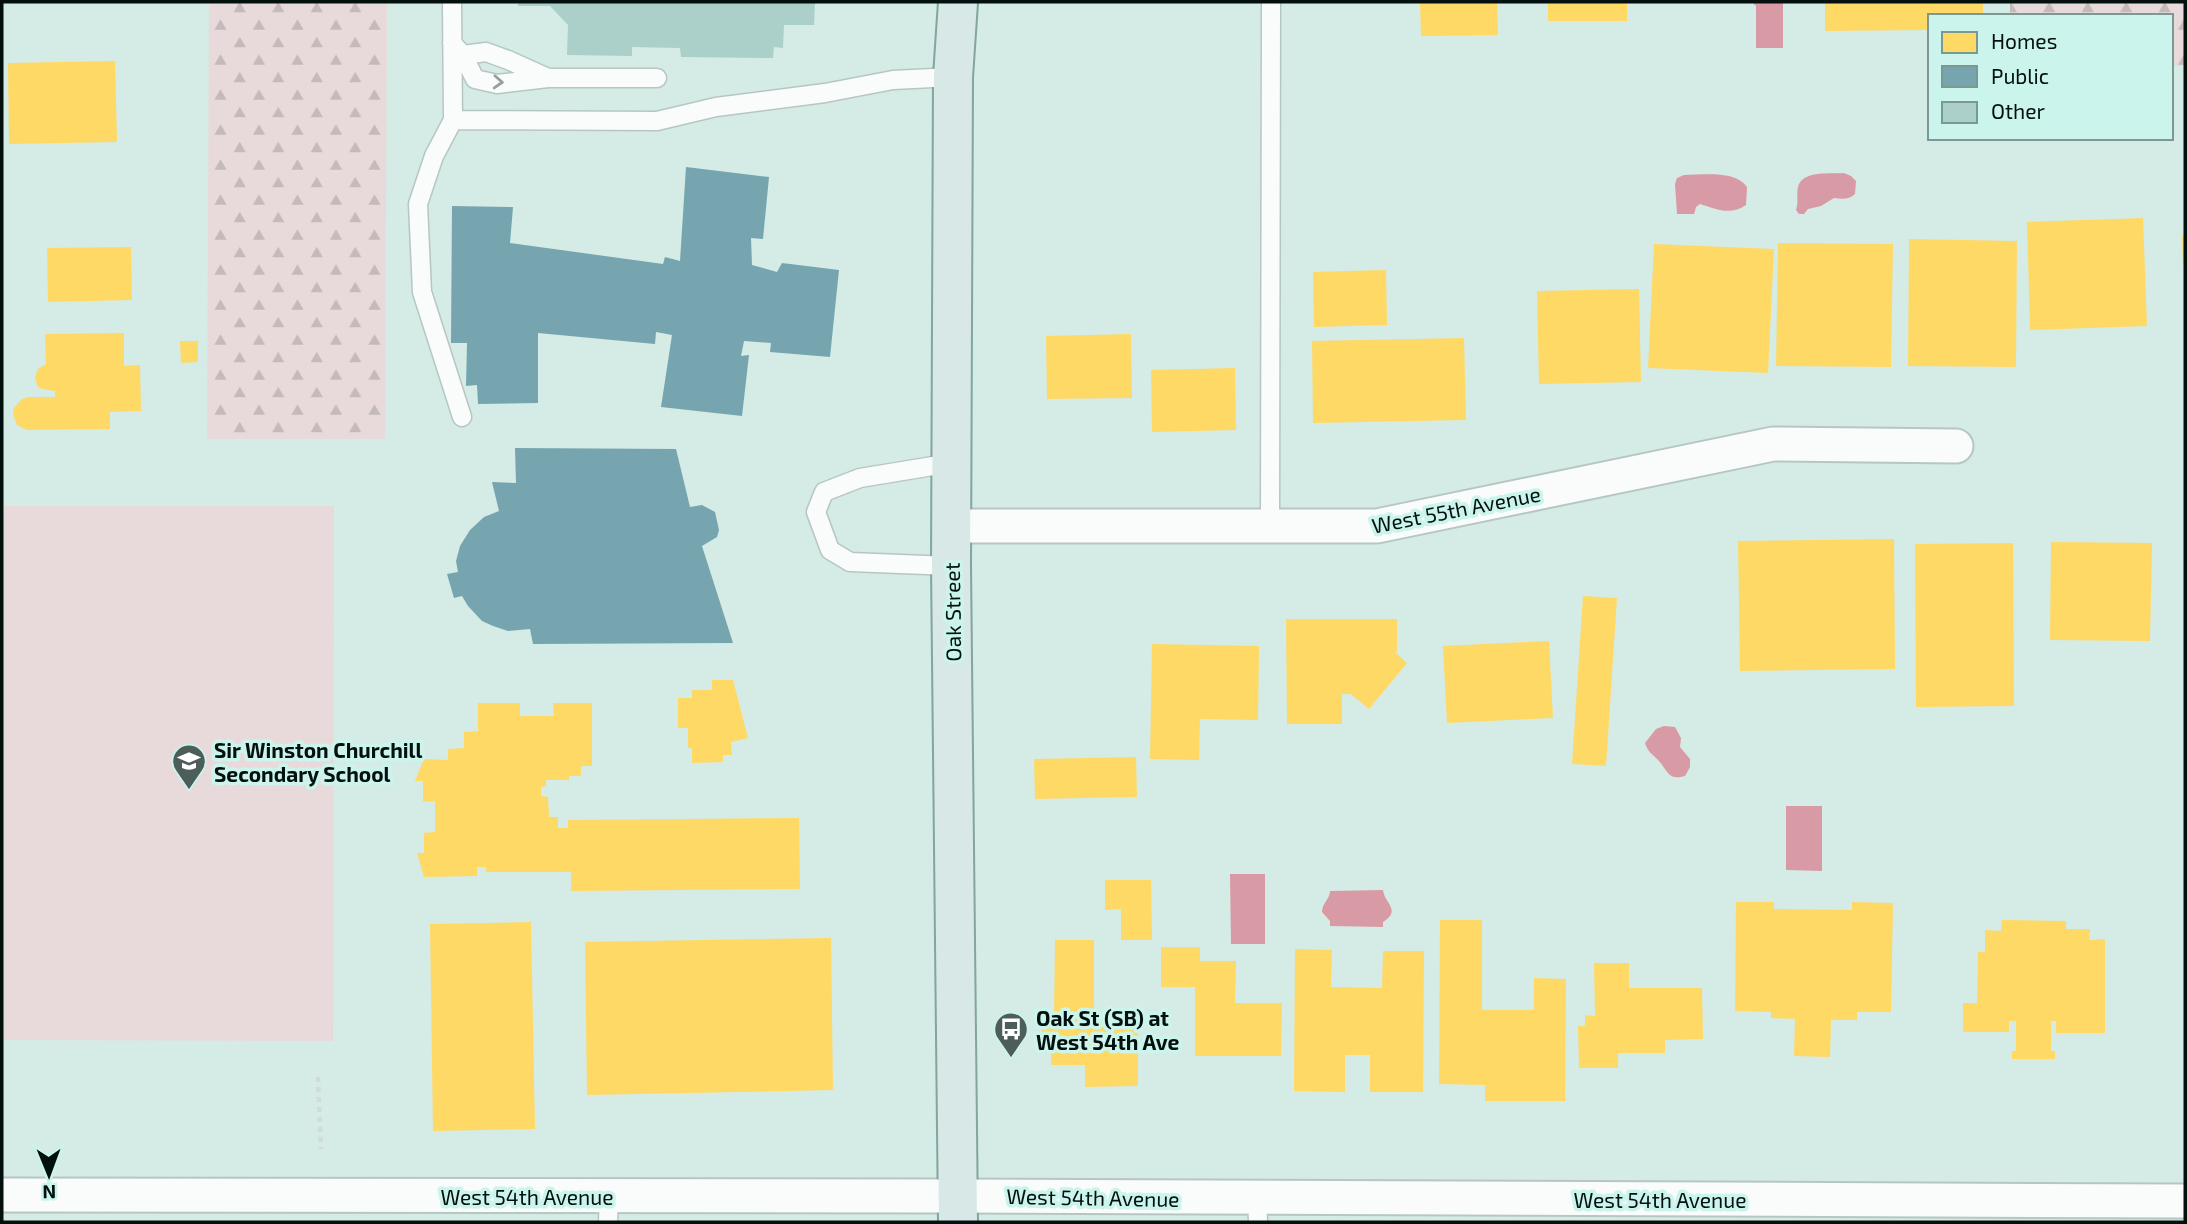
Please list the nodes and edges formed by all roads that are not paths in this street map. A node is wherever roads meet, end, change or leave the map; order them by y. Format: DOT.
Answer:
graph roads {
  1 [pos="452,2"];
  2 [pos="957,2"];
  3 [pos="1271,2"];
  4 [pos="458,49"];
  5 [pos="953,76"];
  6 [pos="548,78"];
  7 [pos="657,78"];
  8 [pos="453,120"];
  9 [pos="462,417"];
  10 [pos="1956,446"];
  11 [pos="951,463"];
  12 [pos="951,526"];
  13 [pos="1270,527"];
  14 [pos="951,566"];
  15 [pos="2,1195"];
  16 [pos="2185,1201"];
  17 [pos="273,1209"];
  18 [pos="609,1209"];
  19 [pos="958,1209"];
  20 [pos="1257,1210"];
  21 [pos="1886,1211"];
  1 -- 4 [label="lane"];
  2 -- 5 [label="main road, Oak Street"];
  3 -- 13 [label="lane"];
  4 -- 6 [label="lane"];
  4 -- 6 [label="lane, one-way"];
  4 -- 8 [label="lane"];
  5 -- 8 [label="lane"];
  5 -- 11 [label="main road, Oak Street"];
  6 -- 7 [label="lane"];
  8 -- 9 [label="lane"];
  10 -- 13 [label="street, West 55th Avenue"];
  11 -- 12 [label="main road, Oak Street"];
  11 -- 14 [label="lane"];
  12 -- 13 [label="street, West 55th Avenue"];
  12 -- 14 [label="main road, Oak Street"];
  14 -- 19 [label="main road, Oak Street"];
  15 -- 17 [label="street, West 54th Avenue"];
  16 -- 21 [label="street, West 54th Avenue"];
  17 -- 18 [label="street, West 54th Avenue"];
  18 -- 19 [label="street, West 54th Avenue"];
  19 -- 20 [label="street, West 54th Avenue"];
  20 -- 21 [label="street, West 54th Avenue"];
}
